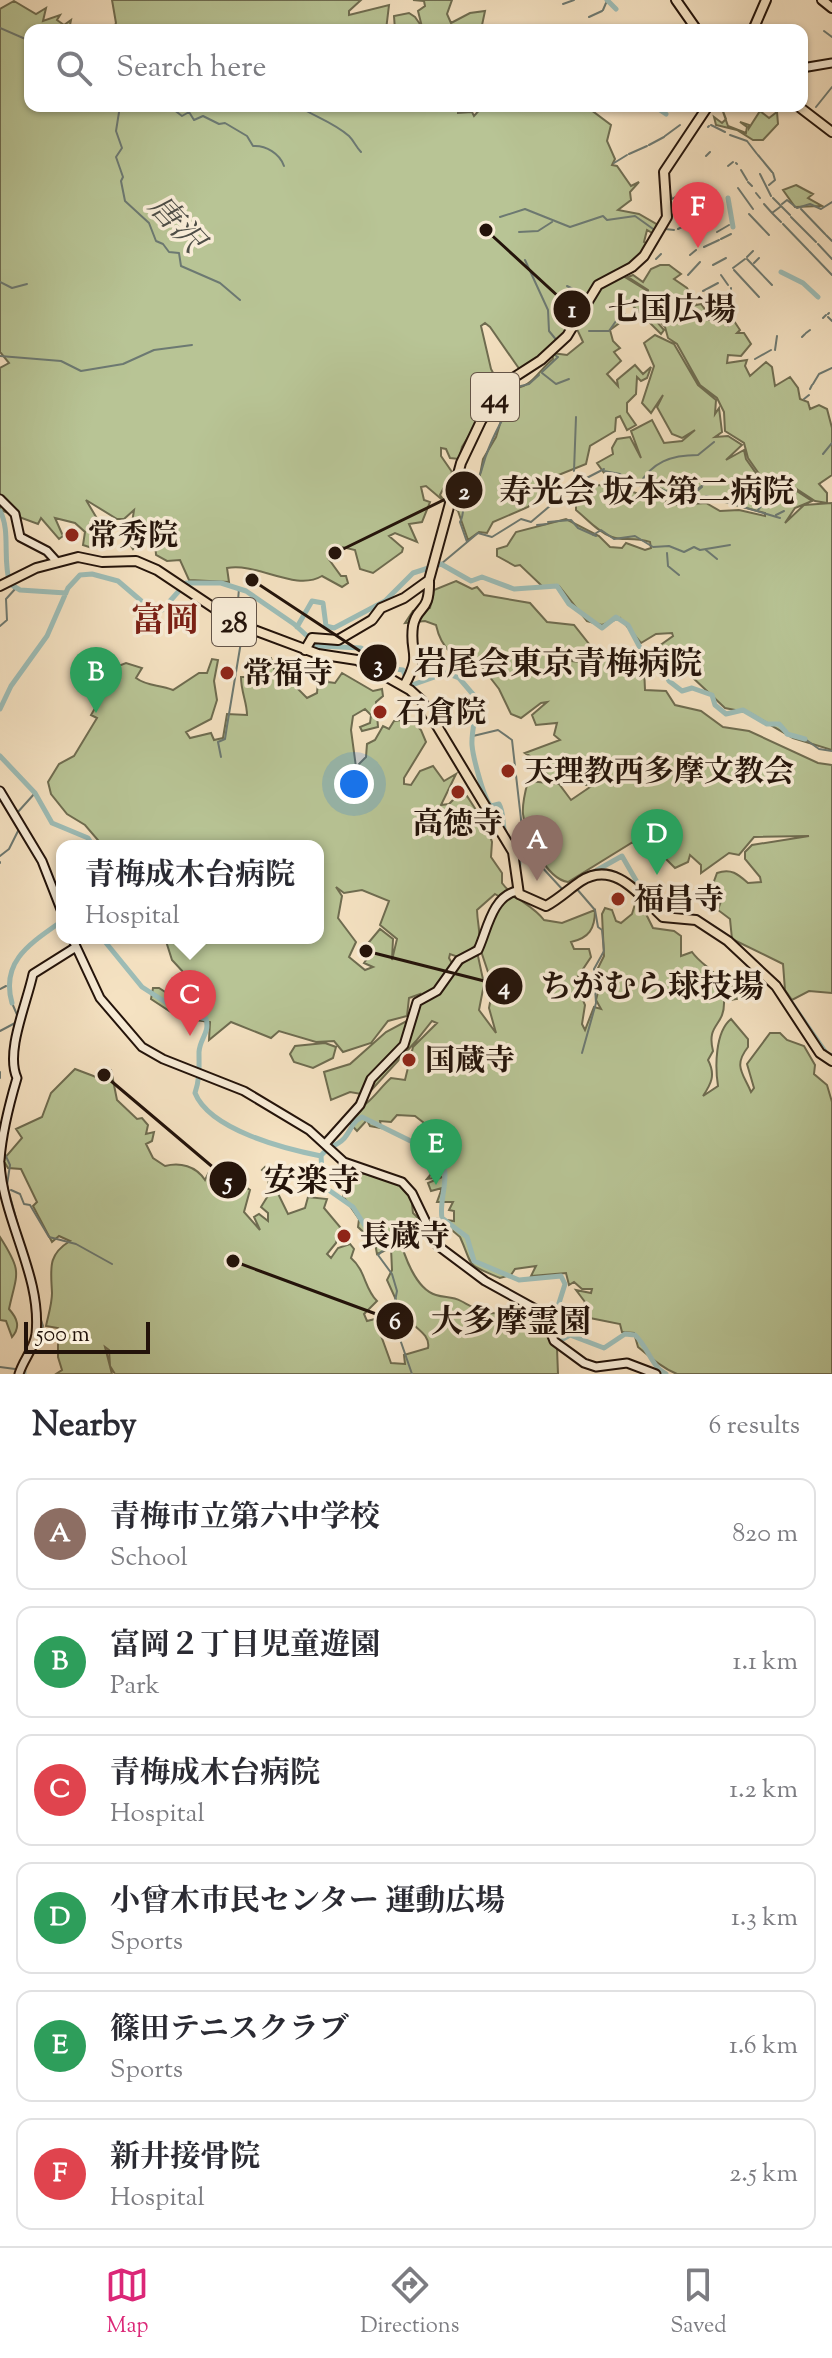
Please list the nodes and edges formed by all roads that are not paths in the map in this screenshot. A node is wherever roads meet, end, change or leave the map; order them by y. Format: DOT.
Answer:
graph roads {
  1 [pos="676,0"];
  2 [pos="766,0"];
  3 [pos="822,0"];
  4 [pos="832,8"];
  5 [pos="693,24"];
  6 [pos="756,24"];
  7 [pos="832,63"];
  8 [pos="808,67"];
  9 [pos="704,112"];
  10 [pos="806,112"];
  11 [pos="832,132"];
  12 [pos="0,499"];
  13 [pos="57,562"];
  14 [pos="429,580"];
  15 [pos="2,585"];
  16 [pos="307,644"];
  17 [pos="405,684"];
  18 [pos="0,791"];
  19 [pos="517,891"];
  20 [pos="56,897"];
  21 [pos="75,944"];
  22 [pos="76,947"];
  23 [pos="832,1061"];
  24 [pos="328,1145"];
  25 [pos="0,1161"];
  26 [pos="19,1374"];
  27 [pos="656,1374"];
  1 -- 5 [label="main road"];
  2 -- 6 [label="main road"];
  3 -- 4 [label="main road"];
  7 -- 8 [label="main road"];
  9 -- 14 [label="main road, 44"];
  10 -- 11 [label="main road"];
  12 -- 13 [label="main road"];
  13 -- 15 [label="main road, 28"];
  13 -- 16 [label="main road, 28"];
  14 -- 16 [label="main road"];
  14 -- 17 [label="main road, 44"];
  16 -- 17 [label="main road, 28"];
  17 -- 19 [label="main road, 28"];
  18 -- 20 [label="main road"];
  19 -- 23 [label="main road"];
  19 -- 24 [label="main road"];
  21 -- 22 [label="main road"];
  22 -- 24 [label="main road"];
  22 -- 25 [label="main road"];
  24 -- 27 [label="main road"];
  25 -- 26 [label="main road"];
}
